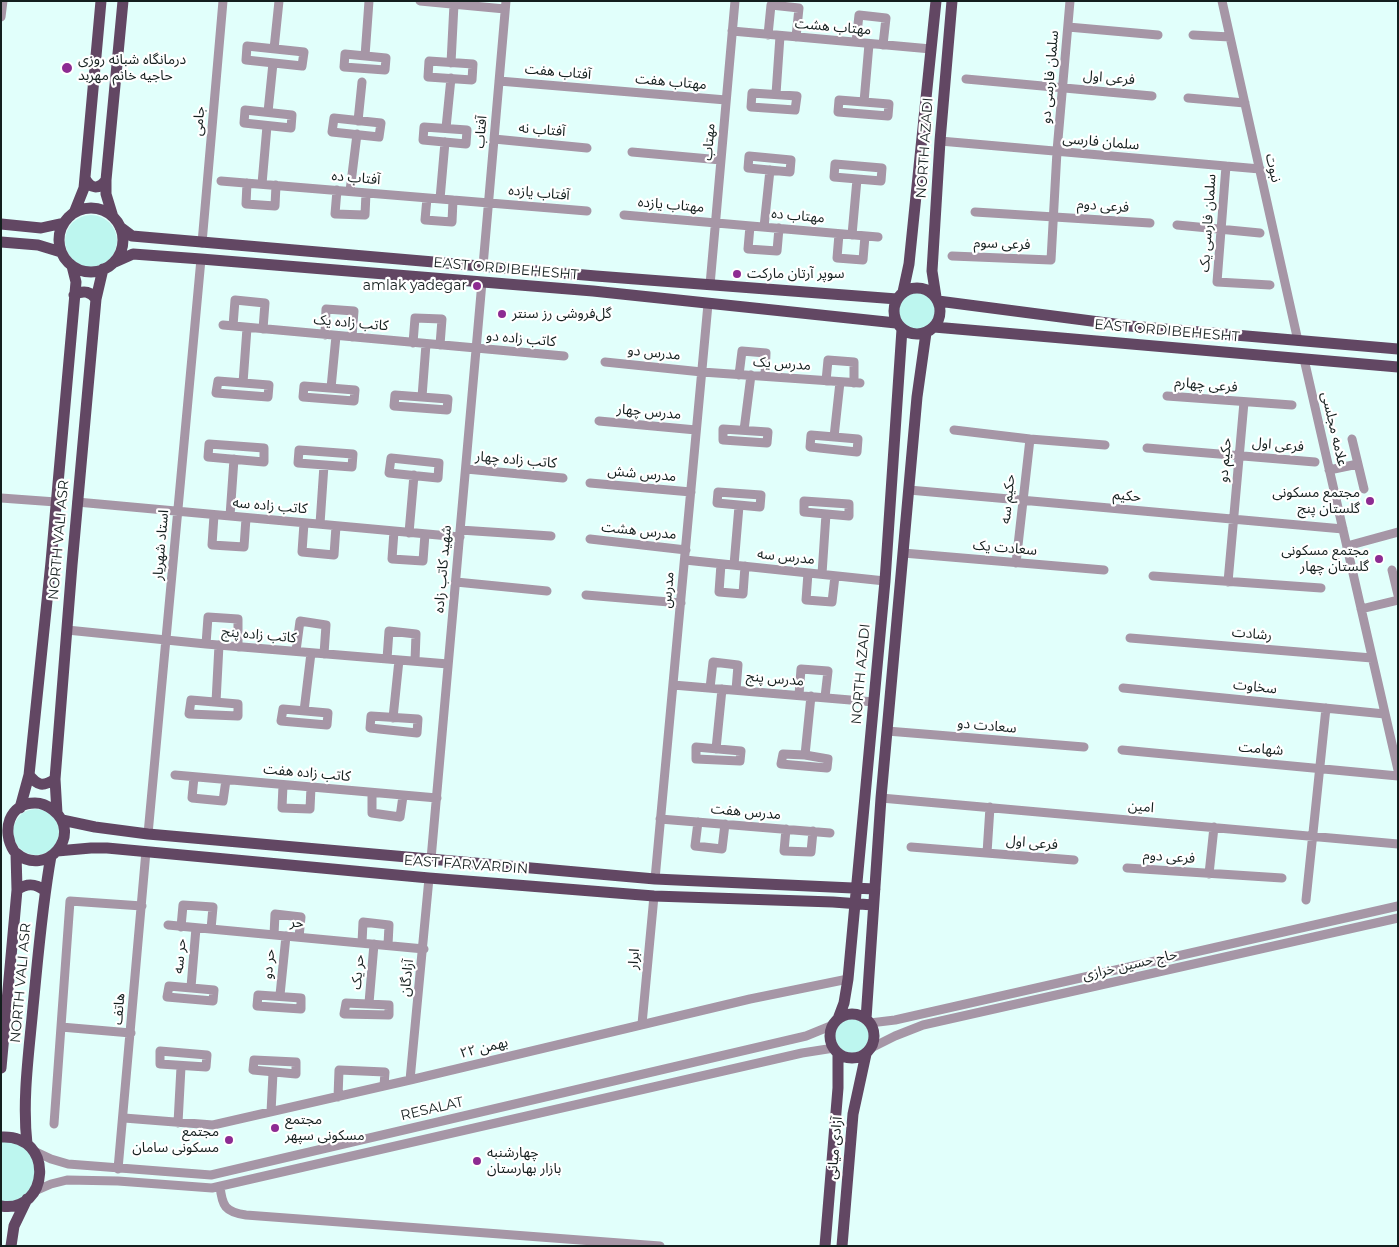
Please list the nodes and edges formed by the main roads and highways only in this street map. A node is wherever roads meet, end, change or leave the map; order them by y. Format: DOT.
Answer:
graph roads {
  1 [pos="101,1"];
  2 [pos="123,1"];
  3 [pos="936,1"];
  4 [pos="952,1"];
  5 [pos="85,178"];
  6 [pos="106,180"];
  7 [pos="74,213"];
  8 [pos="112,217"];
  9 [pos="64,223"];
  10 [pos="1,224"];
  11 [pos="36,227"];
  12 [pos="120,227"];
  13 [pos="146,237"];
  14 [pos="1,242"];
  15 [pos="29,244"];
  16 [pos="61,252"];
  17 [pos="143,255"];
  18 [pos="115,262"];
  19 [pos="72,266"];
  20 [pos="103,270"];
  21 [pos="580,274"];
  22 [pos="615,277"];
  23 [pos="580,290"];
  24 [pos="609,293"];
  25 [pos="74,295"];
  26 [pos="900,295"];
  27 [pos="96,299"];
  28 [pos="937,299"];
  29 [pos="899,326"];
  30 [pos="930,330"];
  31 [pos="1238,335"];
  32 [pos="1398,349"];
  33 [pos="1236,352"];
  34 [pos="1398,367"];
  35 [pos="29,775"];
  36 [pos="55,779"];
  37 [pos="17,811"];
  38 [pos="1,814"];
  39 [pos="60,817"];
  40 [pos="95,827"];
  41 [pos="1,847"];
  42 [pos="91,848"];
  43 [pos="15,852"];
  44 [pos="54,854"];
  45 [pos="856,888"];
  46 [pos="875,889"];
  47 [pos="17,890"];
  48 [pos="44,891"];
  49 [pos="854,903"];
  50 [pos="873,905"];
  51 [pos="868,1021"];
  52 [pos="836,1022"];
  53 [pos="836,1051"];
  54 [pos="868,1051"];
  55 [pos="1,1068"];
  56 [pos="1,1138"];
  57 [pos="30,1147"];
  58 [pos="31,1195"];
  59 [pos="1,1206"];
  60 [pos="12,1246"];
  61 [pos="825,1246"];
  62 [pos="842,1246"];
  1 -- 5 [label="main road"];
  2 -- 6 [label="main road"];
  3 -- 26 [label="main road, NORTH AZADI"];
  4 -- 28 [label="main road, NORTH AZADI"];
  5 -- 6 [label="main road"];
  5 -- 7 [label="main road"];
  6 -- 8 [label="main road"];
  7 -- 8 [label="main road"];
  7 -- 9 [label="main road"];
  8 -- 12 [label="main road"];
  9 -- 11 [label="main road"];
  9 -- 16 [label="main road"];
  10 -- 11 [label="main road"];
  11 -- 15 [label="main road"];
  12 -- 13 [label="main road, EAST ORDIBEHESHT"];
  12 -- 18 [label="main road"];
  13 -- 17 [label="main road"];
  13 -- 21 [label="main road, EAST ORDIBEHESHT"];
  14 -- 15 [label="main road"];
  15 -- 16 [label="main road"];
  16 -- 19 [label="main road"];
  17 -- 18 [label="main road, EAST ORDIBEHESHT"];
  17 -- 23 [label="main road, EAST ORDIBEHESHT"];
  18 -- 20 [label="main road"];
  19 -- 20 [label="main road"];
  19 -- 25 [label="main road, NORTH VALI ASR"];
  20 -- 27 [label="main road, NORTH VALI ASR"];
  21 -- 22 [label="main road, EAST ORDIBEHESHT"];
  21 -- 23 [label="main road"];
  22 -- 24 [label="main road"];
  22 -- 26 [label="main road, EAST ORDIBEHESHT"];
  23 -- 24 [label="main road, EAST ORDIBEHESHT"];
  24 -- 29 [label="main road, EAST ORDIBEHESHT"];
  25 -- 27 [label="main road"];
  25 -- 35 [label="main road, NORTH VALI ASR"];
  26 -- 28 [label="main road"];
  26 -- 29 [label="main road"];
  27 -- 36 [label="main road, NORTH VALI ASR"];
  28 -- 30 [label="main road"];
  28 -- 31 [label="main road, EAST ORDIBEHESHT"];
  29 -- 30 [label="main road"];
  29 -- 45 [label="main road, NORTH AZADI"];
  30 -- 33 [label="main road, EAST ORDIBEHESHT"];
  30 -- 46 [label="main road"];
  31 -- 32 [label="main road, EAST ORDIBEHESHT"];
  31 -- 33 [label="main road"];
  33 -- 34 [label="main road, EAST ORDIBEHESHT"];
  35 -- 36 [label="main road"];
  35 -- 37 [label="main road, NORTH VALI ASR"];
  36 -- 39 [label="main road, NORTH VALI ASR"];
  37 -- 38 [label="main road"];
  37 -- 39 [label="main road"];
  37 -- 43 [label="main road"];
  39 -- 40 [label="main road, EAST FARVARDIN"];
  39 -- 44 [label="main road"];
  40 -- 42 [label="main road"];
  40 -- 45 [label="main road, EAST FARVARDIN"];
  41 -- 43 [label="main road"];
  42 -- 44 [label="main road, EAST FARVARDIN"];
  42 -- 49 [label="main road, EAST FARVARDIN"];
  43 -- 44 [label="main road"];
  43 -- 47 [label="main road, NORTH VALI ASR"];
  44 -- 48 [label="main road, NORTH VALI ASR"];
  45 -- 46 [label="main road, EAST FARVARDIN"];
  45 -- 49 [label="main road, NORTH AZADI"];
  46 -- 50 [label="main road"];
  47 -- 48 [label="main road"];
  47 -- 55 [label="main road, NORTH VALI ASR"];
  48 -- 57 [label="main road, NORTH VALI ASR"];
  49 -- 50 [label="main road, EAST FARVARDIN"];
  49 -- 52 [label="main road, NORTH AZADI"];
  50 -- 51 [label="main road"];
  51 -- 52 [label="main road"];
  51 -- 54 [label="main road"];
  52 -- 53 [label="main road"];
  53 -- 54 [label="main road"];
  53 -- 61 [label="main road, آزادی میانی"];
  54 -- 62 [label="main road, آزادی میانی"];
  56 -- 57 [label="main road"];
  57 -- 58 [label="main road, NORTH VALI ASR"];
  58 -- 59 [label="main road"];
  58 -- 60 [label="main road, NORTH VALI ASR"];
}
